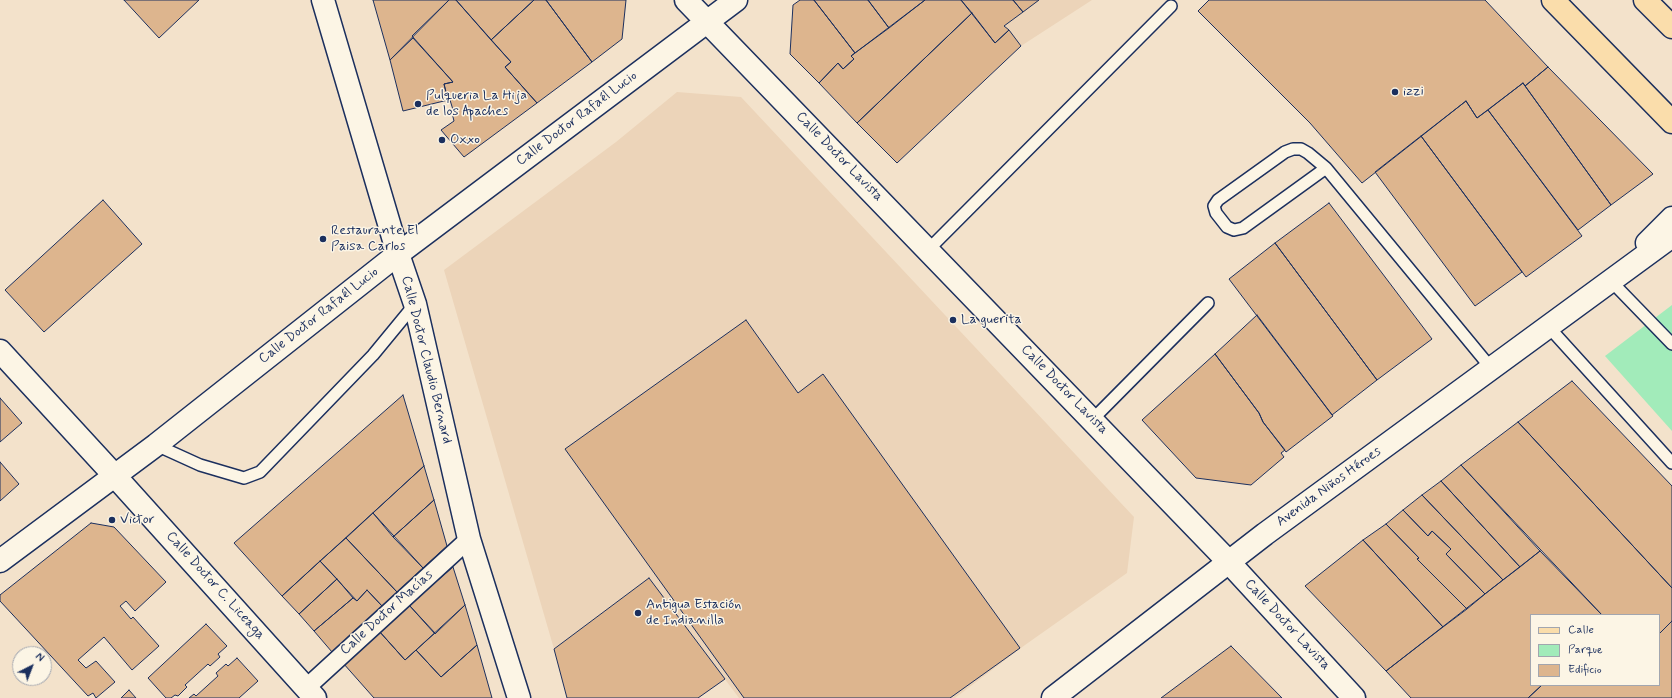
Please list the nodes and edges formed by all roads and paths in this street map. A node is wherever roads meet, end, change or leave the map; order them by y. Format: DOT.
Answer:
graph roads {
  1 [pos="324,0"];
  2 [pos="686,0"];
  3 [pos="736,0"];
  4 [pos="1554,0"];
  5 [pos="1645,0"];
  6 [pos="1171,6"];
  7 [pos="708,21"];
  8 [pos="1672,28"];
  9 [pos="1672,122"];
  10 [pos="1326,168"];
  11 [pos="1672,218"];
  12 [pos="1672,236"];
  13 [pos="928,250"];
  14 [pos="398,254"];
  15 [pos="1610,280"];
  16 [pos="1208,303"];
  17 [pos="415,304"];
  18 [pos="1547,324"];
  19 [pos="1672,344"];
  20 [pos="0,351"];
  21 [pos="1491,368"];
  22 [pos="1092,420"];
  23 [pos="156,444"];
  24 [pos="1672,463"];
  25 [pos="114,475"];
  26 [pos="469,539"];
  27 [pos="0,562"];
  28 [pos="1229,562"];
  29 [pos="310,693"];
  30 [pos="519,698"];
  31 [pos="1053,698"];
  32 [pos="1354,698"];
  1 -- 14 [label="street, Calle Doctor Claudio Bernard"];
  2 -- 7 [label="street, Calle Doctor Lavista"];
  3 -- 7 [label="street, Calle Doctor Rafaél Lucio"];
  4 -- 9 [label="main road"];
  5 -- 8 [label="main road"];
  6 -- 13 [label="lane"];
  7 -- 13 [label="street, Calle Doctor Lavista"];
  7 -- 14 [label="street, Calle Doctor Rafaél Lucio"];
  10 -- 10 [label="lane"];
  10 -- 21 [label="lane"];
  11 -- 15 [label="street, Avenida Niños Héroes"];
  12 -- 15 [label="street, Avenida Niños Héroes"];
  13 -- 22 [label="street, Calle Doctor Lavista"];
  14 -- 17 [label="street, Calle Doctor Claudio Bernard"];
  14 -- 23 [label="street, Calle Doctor Rafaél Lucio"];
  15 -- 18 [label="street, Avenida Niños Héroes"];
  15 -- 19 [label="lane"];
  16 -- 22 [label="lane"];
  17 -- 23 [label="lane"];
  17 -- 26 [label="street, Calle Doctor Claudio Bernard"];
  18 -- 21 [label="street, Avenida Niños Héroes"];
  18 -- 24 [label="lane"];
  20 -- 25 [label="street, Calle Doctor C. Liceaga"];
  21 -- 28 [label="street, Avenida Niños Héroes"];
  22 -- 28 [label="street, Calle Doctor Lavista"];
  23 -- 25 [label="street, Calle Doctor Rafaél Lucio"];
  25 -- 27 [label="street, Calle Doctor Rafaél Lucio"];
  25 -- 29 [label="street, Calle Doctor C. Liceaga"];
  26 -- 29 [label="street, Calle Doctor Macías"];
  26 -- 30 [label="street, Calle Doctor Claudio Bernard"];
  28 -- 31 [label="street, Avenida Niños Héroes"];
  28 -- 32 [label="street, Calle Doctor Lavista"];
}
